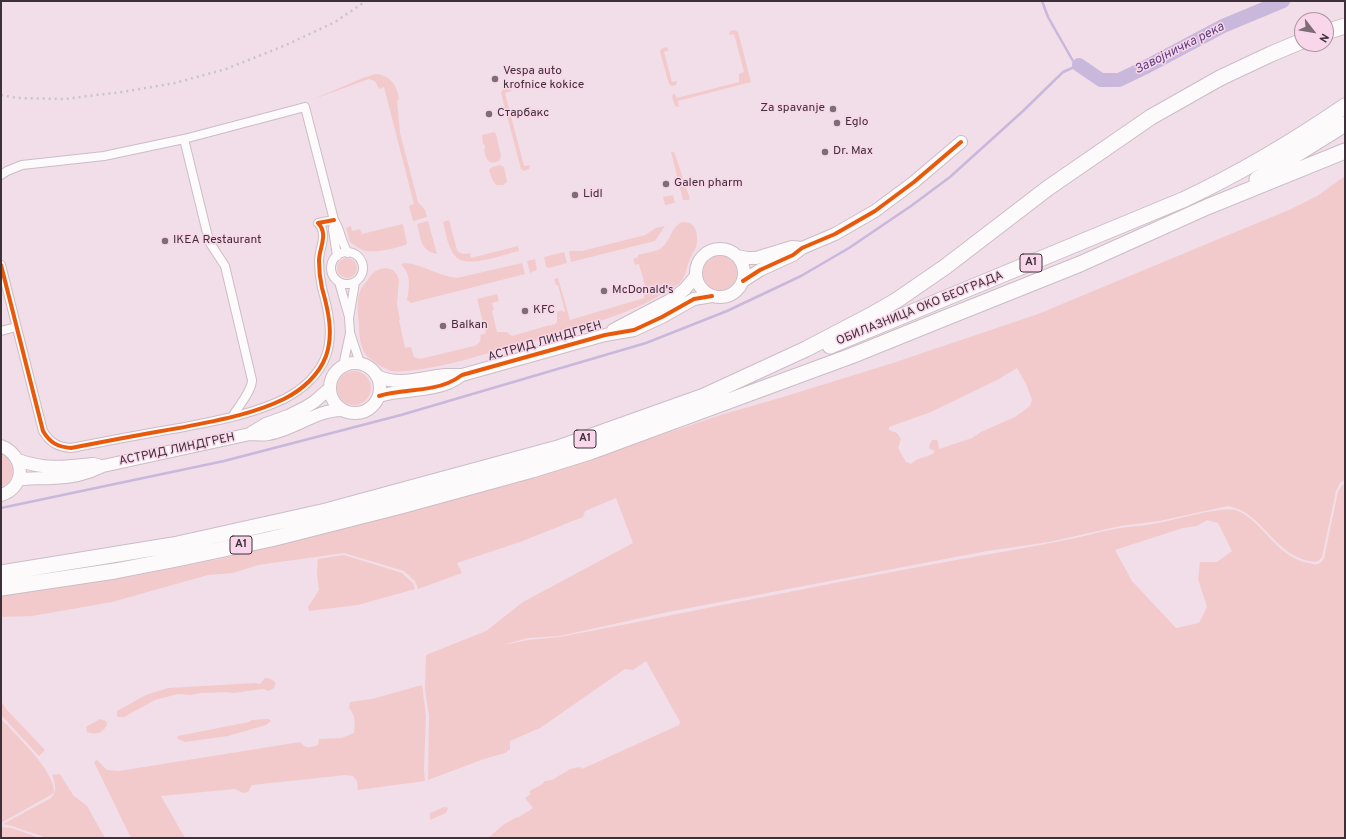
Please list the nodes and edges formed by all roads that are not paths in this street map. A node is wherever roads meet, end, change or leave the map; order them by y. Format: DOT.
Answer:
graph roads {
  1 [pos="1345,26"];
  2 [pos="1334,29"];
  3 [pos="1294,44"];
  4 [pos="1345,106"];
  5 [pos="1345,124"];
  6 [pos="184,139"];
  7 [pos="961,142"];
  8 [pos="1345,151"];
  9 [pos="1,175"];
  10 [pos="1207,207"];
  11 [pos="334,220"];
  12 [pos="802,248"];
  13 [pos="348,253"];
  14 [pos="337,256"];
  15 [pos="737,256"];
  16 [pos="1,265"];
  17 [pos="696,276"];
  18 [pos="743,281"];
  19 [pos="339,282"];
  20 [pos="355,282"];
  21 [pos="712,296"];
  22 [pos="349,318"];
  23 [pos="16,327"];
  24 [pos="1,331"];
  25 [pos="350,333"];
  26 [pos="604,335"];
  27 [pos="360,363"];
  28 [pos="343,366"];
  29 [pos="462,375"];
  30 [pos="377,376"];
  31 [pos="329,389"];
  32 [pos="379,396"];
  33 [pos="704,396"];
  34 [pos="342,410"];
  35 [pos="232,417"];
  36 [pos="250,434"];
  37 [pos="1,446"];
  38 [pos="18,460"];
  39 [pos="103,466"];
  40 [pos="18,480"];
  41 [pos="1,495"];
  42 [pos="1,573"];
  43 [pos="1,588"];
  1 -- 2 [label="highway"];
  3 -- 33 [label="highway"];
  4 -- 33 [label="highway, ОБИЛАЗНИЦА ОКО БЕОГРАДА / A1"];
  5 -- 10 [label="highway, A1"];
  6 -- 9 [label="street"];
  6 -- 11 [label="street"];
  6 -- 35 [label="street"];
  7 -- 12 [label="street"];
  8 -- 10 [label="highway"];
  10 -- 43 [label="highway, A1"];
  11 -- 13 [label="street"];
  11 -- 14 [label="street"];
  11 -- 35 [label="street"];
  12 -- 15 [label="street"];
  12 -- 18 [label="street"];
  13 -- 14 [label="street"];
  13 -- 20 [label="street"];
  14 -- 19 [label="street"];
  15 -- 17 [label="street"];
  15 -- 18 [label="street"];
  16 -- 23 [label="street"];
  17 -- 21 [label="street"];
  17 -- 26 [label="street, АСТРИД ЛИНДГРЕН"];
  18 -- 21 [label="street"];
  19 -- 20 [label="street"];
  19 -- 22 [label="street"];
  20 -- 22 [label="street"];
  21 -- 26 [label="street, АСТРИД ЛИНДГРЕН"];
  22 -- 25 [label="street"];
  23 -- 24 [label="street"];
  23 -- 35 [label="street"];
  25 -- 27 [label="street"];
  25 -- 28 [label="street"];
  26 -- 29 [label="street, АСТРИД ЛИНДГРЕН"];
  27 -- 28 [label="street"];
  27 -- 30 [label="street"];
  28 -- 31 [label="street"];
  29 -- 30 [label="street, АСТРИД ЛИНДГРЕН"];
  29 -- 32 [label="street, АСТРИД ЛИНДГРЕН"];
  30 -- 32 [label="street"];
  31 -- 34 [label="street"];
  31 -- 36 [label="street, АСТРИД ЛИНДГРЕН"];
  32 -- 34 [label="street"];
  33 -- 42 [label="highway, A1"];
  34 -- 36 [label="street, АСТРИД ЛИНДГРЕН"];
  36 -- 39 [label="street, АСТРИД ЛИНДГРЕН"];
  37 -- 38 [label="street, АСТРИД ЛИНДГРЕН"];
  38 -- 39 [label="street, АСТРИД ЛИНДГРЕН"];
  38 -- 40 [label="street"];
  39 -- 40 [label="street, АСТРИД ЛИНДГРЕН"];
  40 -- 41 [label="street"];
}
